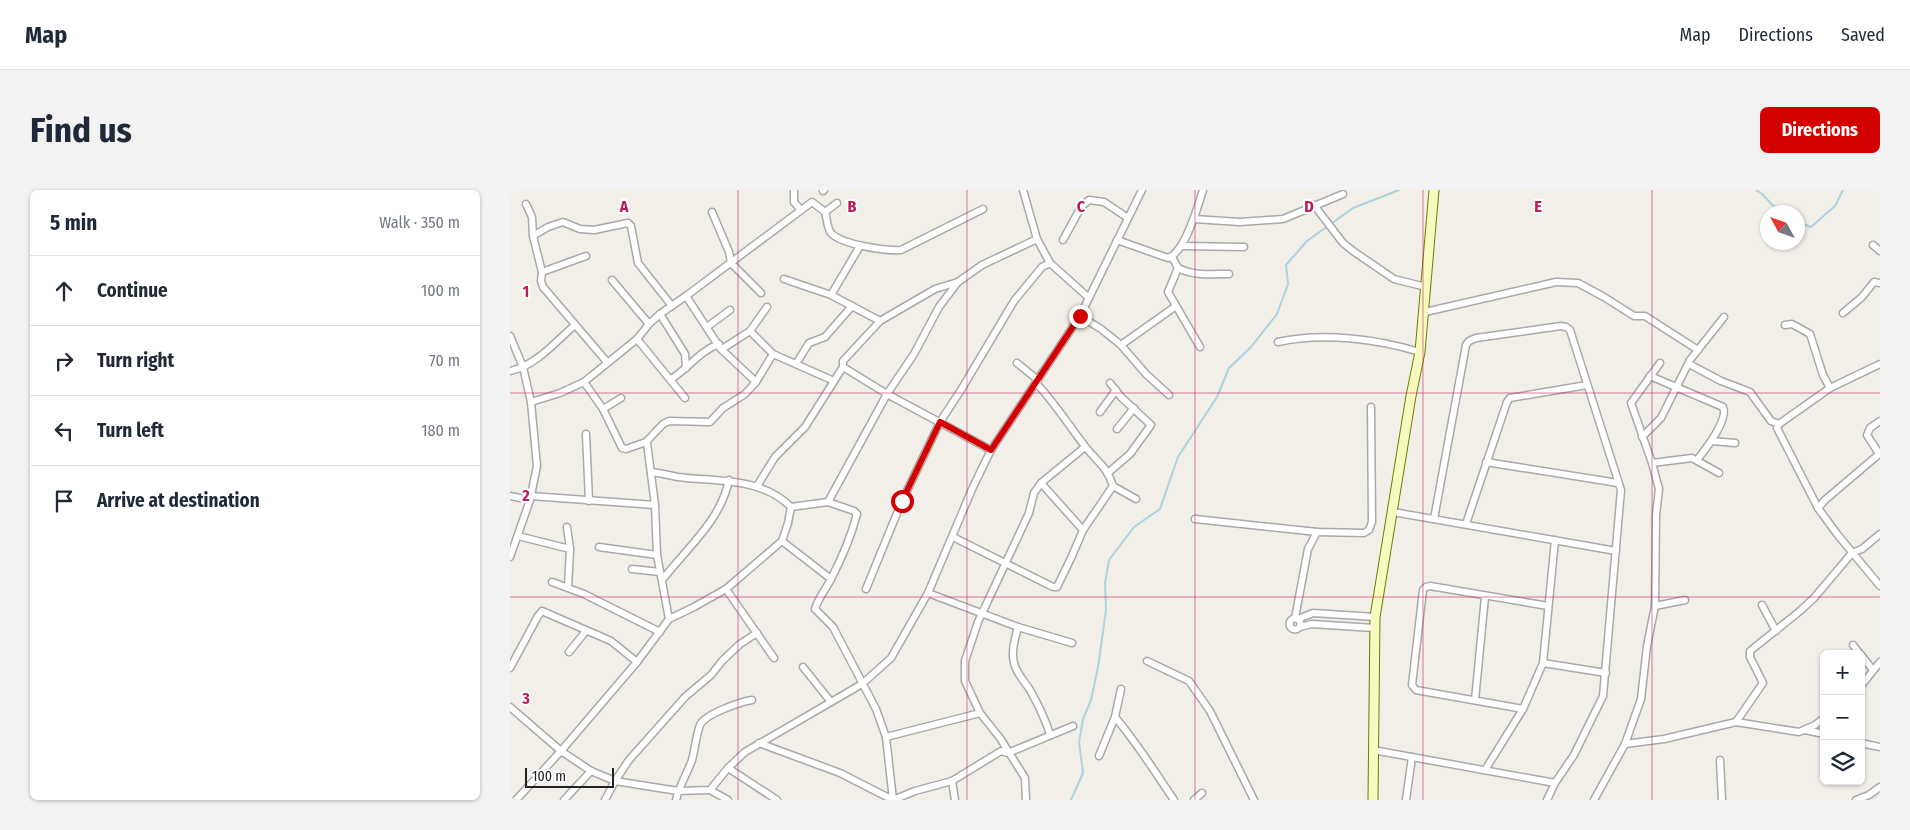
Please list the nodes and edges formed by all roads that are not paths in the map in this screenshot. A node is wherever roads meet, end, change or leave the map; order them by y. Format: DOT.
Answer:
graph roads {
  1 [pos="794,190"];
  2 [pos="1023,190"];
  3 [pos="1142,190"];
  4 [pos="1203,190"];
  5 [pos="1434,190"];
  6 [pos="1343,194"];
  7 [pos="837,203"];
  8 [pos="526,204"];
  9 [pos="1314,205"];
  10 [pos="983,209"];
  11 [pos="801,210"];
  12 [pos="712,212"];
  13 [pos="826,212"];
  14 [pos="1128,218"];
  15 [pos="1194,219"];
  16 [pos="533,236"];
  17 [pos="1038,239"];
  18 [pos="1063,240"];
  19 [pos="1117,240"];
  20 [pos="1873,245"];
  21 [pos="860,246"];
  22 [pos="1181,246"];
  23 [pos="1244,247"];
  24 [pos="1880,250"];
  25 [pos="586,256"];
  26 [pos="1172,257"];
  27 [pos="731,263"];
  28 [pos="1050,263"];
  29 [pos="1178,268"];
  30 [pos="542,272"];
  31 [pos="1229,274"];
  32 [pos="784,279"];
  33 [pos="612,280"];
  34 [pos="958,282"];
  35 [pos="1880,283"];
  36 [pos="1426,287"];
  37 [pos="761,293"];
  38 [pos="831,295"];
  39 [pos="686,296"];
  40 [pos="1089,298"];
  41 [pos="672,306"];
  42 [pos="852,306"];
  43 [pos="1176,306"];
  44 [pos="767,307"];
  45 [pos="730,310"];
  46 [pos="1424,312"];
  47 [pos="1843,313"];
  48 [pos="660,314"];
  49 [pos="1080,316"];
  50 [pos="1724,317"];
  51 [pos="880,321"];
  52 [pos="575,324"];
  53 [pos="649,324"];
  54 [pos="1785,325"];
  55 [pos="707,327"];
  56 [pos="750,331"];
  57 [pos="510,336"];
  58 [pos="637,339"];
  59 [pos="1278,342"];
  60 [pos="1121,345"];
  61 [pos="720,347"];
  62 [pos="1200,347"];
  63 [pos="1698,350"];
  64 [pos="1420,352"];
  65 [pos="773,354"];
  66 [pos="689,361"];
  67 [pos="608,362"];
  68 [pos="1660,362"];
  69 [pos="1017,363"];
  70 [pos="796,364"];
  71 [pos="1689,364"];
  72 [pos="1880,364"];
  73 [pos="523,367"];
  74 [pos="843,367"];
  75 [pos="510,371"];
  76 [pos="1650,376"];
  77 [pos="671,380"];
  78 [pos="834,381"];
  79 [pos="584,382"];
  80 [pos="756,382"];
  81 [pos="1037,382"];
  82 [pos="1110,383"];
  83 [pos="1587,385"];
  84 [pos="1678,388"];
  85 [pos="1830,388"];
  86 [pos="1116,390"];
  87 [pos="887,394"];
  88 [pos="1169,395"];
  89 [pos="621,398"];
  90 [pos="685,398"];
  91 [pos="531,402"];
  92 [pos="1371,407"];
  93 [pos="1134,408"];
  94 [pos="603,409"];
  95 [pos="1100,412"];
  96 [pos="1880,421"];
  97 [pos="940,422"];
  98 [pos="1778,424"];
  99 [pos="1117,429"];
  100 [pos="586,434"];
  101 [pos="1642,437"];
  102 [pos="1712,441"];
  103 [pos="646,442"];
  104 [pos="1734,443"];
  105 [pos="1085,447"];
  106 [pos="991,450"];
  107 [pos="1697,460"];
  108 [pos="1486,462"];
  109 [pos="1652,463"];
  110 [pos="651,472"];
  111 [pos="1109,472"];
  112 [pos="1719,473"];
  113 [pos="729,480"];
  114 [pos="1041,483"];
  115 [pos="1618,483"];
  116 [pos="757,486"];
  117 [pos="1113,486"];
  118 [pos="510,496"];
  119 [pos="531,498"];
  120 [pos="1136,499"];
  121 [pos="589,501"];
  122 [pos="828,502"];
  123 [pos="655,505"];
  124 [pos="792,507"];
  125 [pos="1818,508"];
  126 [pos="1393,512"];
  127 [pos="1195,519"];
  128 [pos="1434,519"];
  129 [pos="1466,524"];
  130 [pos="568,527"];
  131 [pos="1083,530"];
  132 [pos="1317,532"];
  133 [pos="1880,534"];
  134 [pos="518,536"];
  135 [pos="953,537"];
  136 [pos="782,540"];
  137 [pos="1554,540"];
  138 [pos="598,547"];
  139 [pos="570,549"];
  140 [pos="1616,551"];
  141 [pos="1852,553"];
  142 [pos="657,554"];
  143 [pos="510,557"];
  144 [pos="1006,563"];
  145 [pos="632,569"];
  146 [pos="660,572"];
  147 [pos="663,579"];
  148 [pos="831,580"];
  149 [pos="552,582"];
  150 [pos="1879,583"];
  151 [pos="568,587"];
  152 [pos="726,589"];
  153 [pos="866,589"];
  154 [pos="928,593"];
  155 [pos="1485,597"];
  156 [pos="1685,600"];
  157 [pos="1762,605"];
  158 [pos="1548,606"];
  159 [pos="1655,606"];
  160 [pos="984,614"];
  161 [pos="1375,617"];
  162 [pos="669,619"];
  163 [pos="1297,619"];
  164 [pos="1300,627"];
  165 [pos="1018,628"];
  166 [pos="1374,628"];
  167 [pos="586,630"];
  168 [pos="1776,631"];
  169 [pos="660,632"];
  170 [pos="757,634"];
  171 [pos="1072,643"];
  172 [pos="1853,645"];
  173 [pos="1857,650"];
  174 [pos="569,652"];
  175 [pos="774,658"];
  176 [pos="1865,659"];
  177 [pos="1147,661"];
  178 [pos="637,662"];
  179 [pos="1880,662"];
  180 [pos="1543,663"];
  181 [pos="804,667"];
  182 [pos="510,668"];
  183 [pos="1873,670"];
  184 [pos="1606,673"];
  185 [pos="1865,681"];
  186 [pos="862,684"];
  187 [pos="1121,689"];
  188 [pos="752,700"];
  189 [pos="1476,700"];
  190 [pos="830,702"];
  191 [pos="510,707"];
  192 [pos="1523,709"];
  193 [pos="980,713"];
  194 [pos="1115,717"];
  195 [pos="1820,721"];
  196 [pos="1736,722"];
  197 [pos="1073,726"];
  198 [pos="1805,730"];
  199 [pos="1820,733"];
  200 [pos="1050,734"];
  201 [pos="886,737"];
  202 [pos="759,743"];
  203 [pos="1625,744"];
  204 [pos="1865,744"];
  205 [pos="1880,748"];
  206 [pos="1373,750"];
  207 [pos="561,751"];
  208 [pos="1008,753"];
  209 [pos="1099,756"];
  210 [pos="1412,757"];
  211 [pos="1720,760"];
  212 [pos="728,768"];
  213 [pos="1485,770"];
  214 [pos="592,771"];
  215 [pos="615,781"];
  216 [pos="952,781"];
  217 [pos="1555,783"];
  218 [pos="1880,787"];
  219 [pos="710,790"];
  220 [pos="678,791"];
  221 [pos="1202,793"];
  222 [pos="516,800"];
  223 [pos="564,800"];
  224 [pos="605,800"];
  225 [pos="676,800"];
  226 [pos="728,800"];
  227 [pos="777,800"];
  228 [pos="893,800"];
  229 [pos="955,800"];
  230 [pos="1026,800"];
  231 [pos="1174,800"];
  232 [pos="1194,800"];
  233 [pos="1254,800"];
  234 [pos="1373,800"];
  235 [pos="1406,800"];
  236 [pos="1547,800"];
  237 [pos="1594,800"];
  238 [pos="1722,800"];
  239 [pos="1856,800"];
  1 -- 11 [label="street"];
  2 -- 17 [label="street"];
  3 -- 14 [label="street"];
  4 -- 15 [label="street"];
  5 -- 36 [label="street"];
  6 -- 9 [label="street"];
  7 -- 13 [label="street"];
  8 -- 16 [label="street"];
  9 -- 15 [label="street"];
  9 -- 36 [label="street"];
  10 -- 21 [label="street"];
  11 -- 13 [label="street"];
  11 -- 27 [label="street"];
  12 -- 27 [label="street"];
  13 -- 21 [label="street"];
  14 -- 18 [label="street"];
  14 -- 19 [label="street"];
  15 -- 22 [label="street"];
  16 -- 30 [label="street"];
  16 -- 41 [label="street"];
  17 -- 28 [label="street"];
  17 -- 34 [label="street"];
  19 -- 26 [label="street"];
  19 -- 40 [label="street"];
  20 -- 24 [label="street"];
  21 -- 38 [label="street"];
  22 -- 23 [label="street"];
  22 -- 26 [label="street"];
  25 -- 30 [label="street"];
  26 -- 29 [label="street"];
  27 -- 37 [label="street"];
  27 -- 39 [label="street"];
  28 -- 40 [label="street"];
  28 -- 97 [label="street"];
  29 -- 31 [label="street"];
  29 -- 43 [label="street"];
  30 -- 52 [label="street"];
  32 -- 38 [label="street"];
  33 -- 53 [label="street"];
  34 -- 51 [label="street"];
  34 -- 87 [label="street"];
  35 -- 47 [label="street"];
  36 -- 46 [label="street"];
  38 -- 42 [label="street"];
  39 -- 41 [label="street"];
  39 -- 55 [label="street"];
  40 -- 49 [label="street"];
  41 -- 48 [label="street"];
  42 -- 51 [label="street"];
  42 -- 70 [label="street"];
  43 -- 60 [label="street"];
  43 -- 62 [label="street"];
  44 -- 56 [label="street"];
  45 -- 55 [label="street"];
  46 -- 63 [label="street"];
  46 -- 64 [label="street"];
  48 -- 53 [label="street"];
  48 -- 66 [label="street"];
  49 -- 60 [label="street"];
  49 -- 81 [label="street"];
  50 -- 63 [label="street"];
  51 -- 74 [label="street"];
  52 -- 67 [label="street"];
  52 -- 73 [label="street"];
  53 -- 58 [label="street"];
  54 -- 85 [label="street"];
  55 -- 61 [label="street"];
  56 -- 61 [label="street"];
  56 -- 65 [label="street"];
  57 -- 73 [label="street"];
  58 -- 67 [label="street"];
  58 -- 77 [label="street"];
  59 -- 64 [label="street"];
  60 -- 88 [label="street"];
  61 -- 66 [label="street"];
  61 -- 80 [label="street"];
  63 -- 71 [label="street"];
  64 -- 126 [label="street"];
  65 -- 70 [label="street"];
  65 -- 80 [label="street"];
  66 -- 77 [label="street"];
  67 -- 79 [label="street"];
  68 -- 76 [label="street"];
  69 -- 81 [label="street"];
  70 -- 78 [label="street"];
  71 -- 84 [label="street"];
  71 -- 98 [label="street"];
  72 -- 85 [label="street"];
  73 -- 75 [label="street"];
  73 -- 91 [label="street"];
  74 -- 78 [label="street"];
  74 -- 87 [label="street"];
  76 -- 84 [label="street"];
  76 -- 101 [label="street"];
  77 -- 90 [label="street"];
  78 -- 116 [label="street"];
  79 -- 91 [label="street"];
  79 -- 94 [label="street"];
  80 -- 103 [label="street"];
  81 -- 105 [label="street"];
  81 -- 106 [label="street"];
  82 -- 86 [label="street"];
  83 -- 108 [label="street"];
  83 -- 115 [label="street"];
  83 -- 128 [label="street"];
  84 -- 101 [label="street"];
  84 -- 102 [label="street"];
  85 -- 98 [label="street"];
  86 -- 93 [label="street"];
  86 -- 95 [label="street"];
  87 -- 97 [label="street"];
  87 -- 122 [label="street"];
  89 -- 94 [label="street"];
  91 -- 119 [label="street"];
  92 -- 132 [label="street"];
  93 -- 99 [label="street"];
  93 -- 111 [label="street"];
  94 -- 103 [label="street"];
  96 -- 125 [label="street"];
  97 -- 106 [label="street"];
  97 -- 153 [label="street"];
  98 -- 125 [label="street"];
  100 -- 121 [label="street"];
  101 -- 109 [label="street"];
  102 -- 104 [label="street"];
  102 -- 107 [label="street"];
  103 -- 110 [label="street"];
  105 -- 111 [label="street"];
  105 -- 114 [label="street"];
  106 -- 135 [label="street"];
  107 -- 109 [label="street"];
  107 -- 112 [label="street"];
  108 -- 115 [label="street"];
  108 -- 129 [label="street"];
  109 -- 159 [label="street"];
  110 -- 113 [label="street"];
  110 -- 123 [label="street"];
  111 -- 117 [label="street"];
  113 -- 116 [label="street"];
  113 -- 147 [label="street"];
  114 -- 131 [label="street"];
  114 -- 144 [label="street"];
  115 -- 140 [label="street"];
  116 -- 124 [label="street"];
  117 -- 120 [label="street"];
  117 -- 131 [label="street"];
  118 -- 119 [label="street"];
  119 -- 121 [label="street"];
  119 -- 134 [label="street"];
  121 -- 123 [label="street"];
  122 -- 124 [label="street"];
  122 -- 148 [label="street"];
  123 -- 142 [label="street"];
  124 -- 136 [label="street"];
  125 -- 141 [label="street"];
  126 -- 128 [label="street"];
  126 -- 161 [label="street"];
  127 -- 132 [label="street"];
  128 -- 129 [label="street"];
  129 -- 137 [label="street"];
  130 -- 139 [label="street"];
  131 -- 144 [label="street"];
  132 -- 163 [label="street"];
  133 -- 141 [label="street"];
  134 -- 139 [label="street"];
  134 -- 143 [label="street"];
  135 -- 144 [label="street"];
  135 -- 154 [label="street"];
  136 -- 148 [label="street"];
  136 -- 152 [label="street"];
  137 -- 140 [label="street"];
  137 -- 158 [label="street"];
  138 -- 142 [label="street"];
  139 -- 151 [label="street"];
  140 -- 184 [label="street"];
  141 -- 150 [label="street"];
  141 -- 168 [label="street"];
  142 -- 146 [label="street"];
  144 -- 160 [label="street"];
  145 -- 146 [label="street"];
  146 -- 147 [label="street"];
  147 -- 162 [label="street"];
  148 -- 186 [label="street"];
  149 -- 151 [label="street"];
  151 -- 169 [label="street"];
  152 -- 162 [label="street"];
  152 -- 170 [label="street"];
  154 -- 160 [label="street"];
  154 -- 186 [label="street"];
  155 -- 158 [label="street"];
  155 -- 189 [label="street"];
  155 -- 189 [label="street"];
  156 -- 159 [label="street"];
  157 -- 168 [label="street"];
  158 -- 180 [label="street"];
  159 -- 203 [label="street"];
  160 -- 165 [label="street"];
  160 -- 193 [label="street"];
  161 -- 163 [label="street"];
  161 -- 166 [label="street"];
  162 -- 169 [label="street"];
  163 -- 164 [label="street"];
  163 -- 164 [label="street"];
  164 -- 166 [label="street"];
  165 -- 171 [label="street"];
  165 -- 200 [label="street"];
  166 -- 206 [label="street"];
  167 -- 174 [label="street"];
  167 -- 178 [label="street"];
  167 -- 182 [label="street"];
  168 -- 196 [label="street"];
  169 -- 178 [label="street"];
  170 -- 175 [label="street"];
  170 -- 215 [label="street"];
  172 -- 173 [label="street"];
  176 -- 183 [label="street"];
  177 -- 233 [label="street"];
  178 -- 207 [label="street"];
  179 -- 183 [label="street"];
  180 -- 184 [label="street"];
  180 -- 192 [label="street"];
  181 -- 190 [label="street"];
  183 -- 185 [label="street"];
  184 -- 217 [label="street"];
  186 -- 190 [label="street"];
  186 -- 201 [label="street"];
  187 -- 194 [label="street"];
  188 -- 220 [label="street"];
  189 -- 192 [label="street"];
  190 -- 202 [label="street"];
  191 -- 207 [label="street"];
  192 -- 213 [label="street"];
  193 -- 201 [label="street"];
  193 -- 208 [label="street"];
  194 -- 209 [label="street"];
  194 -- 231 [label="street"];
  195 -- 198 [label="street"];
  196 -- 198 [label="street"];
  196 -- 203 [label="street"];
  197 -- 200 [label="street"];
  198 -- 199 [label="street"];
  200 -- 208 [label="street"];
  201 -- 228 [label="street"];
  202 -- 212 [label="street"];
  202 -- 228 [label="street"];
  203 -- 237 [label="street"];
  204 -- 205 [label="street"];
  206 -- 210 [label="street"];
  206 -- 234 [label="street"];
  207 -- 214 [label="street"];
  207 -- 222 [label="street"];
  208 -- 216 [label="street"];
  208 -- 230 [label="street"];
  210 -- 213 [label="street"];
  210 -- 235 [label="street"];
  211 -- 238 [label="street"];
  212 -- 219 [label="street"];
  212 -- 227 [label="street"];
  213 -- 217 [label="street"];
  214 -- 215 [label="street"];
  214 -- 223 [label="street"];
  215 -- 220 [label="street"];
  215 -- 224 [label="street"];
  216 -- 228 [label="street"];
  216 -- 229 [label="street"];
  217 -- 236 [label="street"];
  218 -- 239 [label="street"];
  219 -- 220 [label="street"];
  219 -- 226 [label="street"];
  220 -- 225 [label="street"];
  221 -- 232 [label="street"];
}
